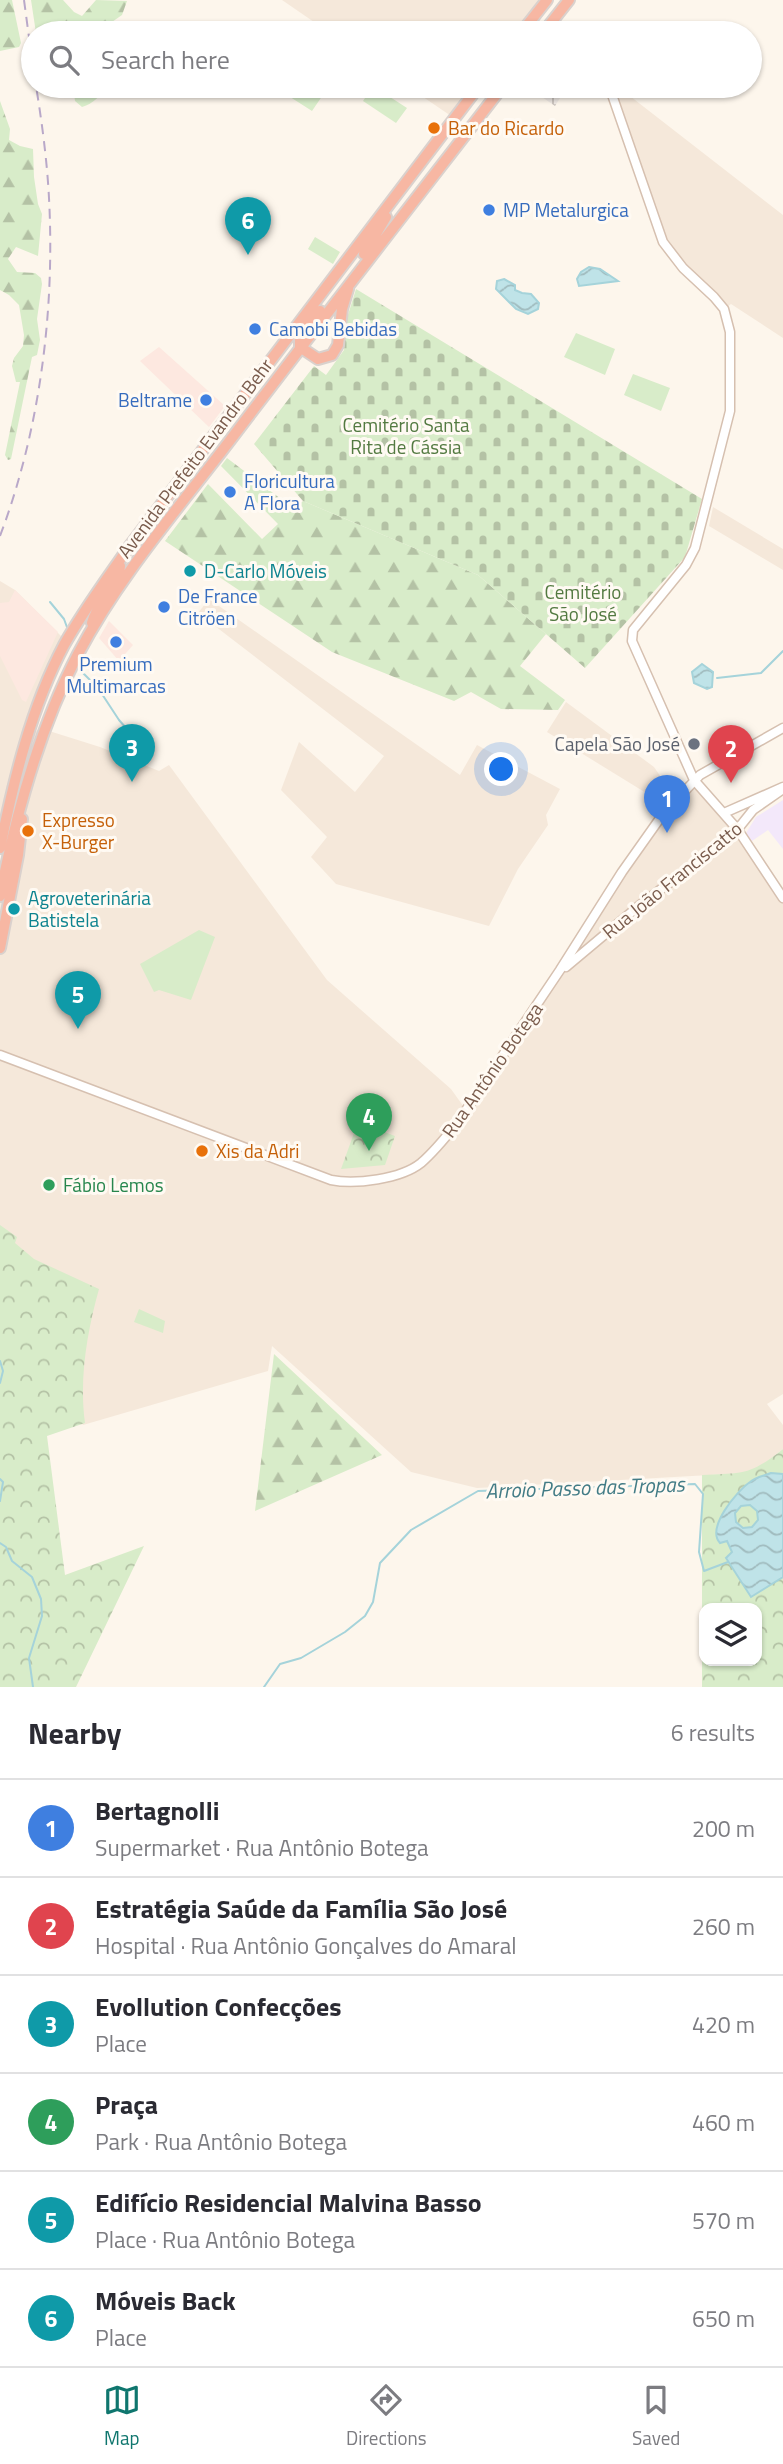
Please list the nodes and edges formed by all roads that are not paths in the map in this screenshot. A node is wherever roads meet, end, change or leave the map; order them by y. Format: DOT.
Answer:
graph roads {
  1 [pos="547,0"];
  2 [pos="569,0"];
  3 [pos="530,21"];
  4 [pos="554,21"];
  5 [pos="470,98"];
  6 [pos="494,98"];
  7 [pos="613,98"];
  8 [pos="398,193"];
  9 [pos="350,283"];
  10 [pos="300,347"];
  11 [pos="117,564"];
  12 [pos="89,636"];
  13 [pos="37,708"];
  14 [pos="783,728"];
  15 [pos="694,780"];
  16 [pos="783,788"];
  17 [pos="22,803"];
  18 [pos="724,813"];
  19 [pos="0,816"];
  20 [pos="738,831"];
  21 [pos="0,848"];
  22 [pos="0,896"];
  23 [pos="783,898"];
  24 [pos="0,948"];
  25 [pos="560,970"];
  26 [pos="0,1055"];
  1 -- 3 [label="highway"];
  2 -- 4 [label="highway"];
  5 -- 8 [label="highway, Avenida Prefeito Evandro Behr"];
  6 -- 9 [label="highway, Avenida Prefeito Evandro Behr"];
  7 -- 15 [label="street"];
  8 -- 10 [label="highway"];
  8 -- 11 [label="highway, Avenida Prefeito Evandro Behr"];
  9 -- 10 [label="highway, Avenida Prefeito Evandro Behr"];
  9 -- 10 [label="highway"];
  10 -- 12 [label="highway, Avenida Prefeito Evandro Behr"];
  11 -- 12 [label="highway"];
  11 -- 13 [label="highway, Avenida Prefeito Evandro Behr"];
  12 -- 17 [label="highway, Avenida Prefeito Evandro Behr"];
  13 -- 19 [label="highway"];
  13 -- 21 [label="highway, Avenida Prefeito Evandro Behr"];
  14 -- 15 [label="street, Rua Antônio Botega"];
  15 -- 18 [label="street"];
  15 -- 25 [label="street, Rua Antônio Botega"];
  16 -- 18 [label="street, Rua João Franciscatto"];
  16 -- 20 [label="street, Rua João Franciscatto"];
  17 -- 22 [label="highway, Avenida Prefeito Evandro Behr"];
  17 -- 24 [label="highway"];
  18 -- 20 [label="street"];
  20 -- 23 [label="street"];
  20 -- 25 [label="street, Rua João Franciscatto"];
  25 -- 26 [label="street, Rua Antônio Botega"];
}
